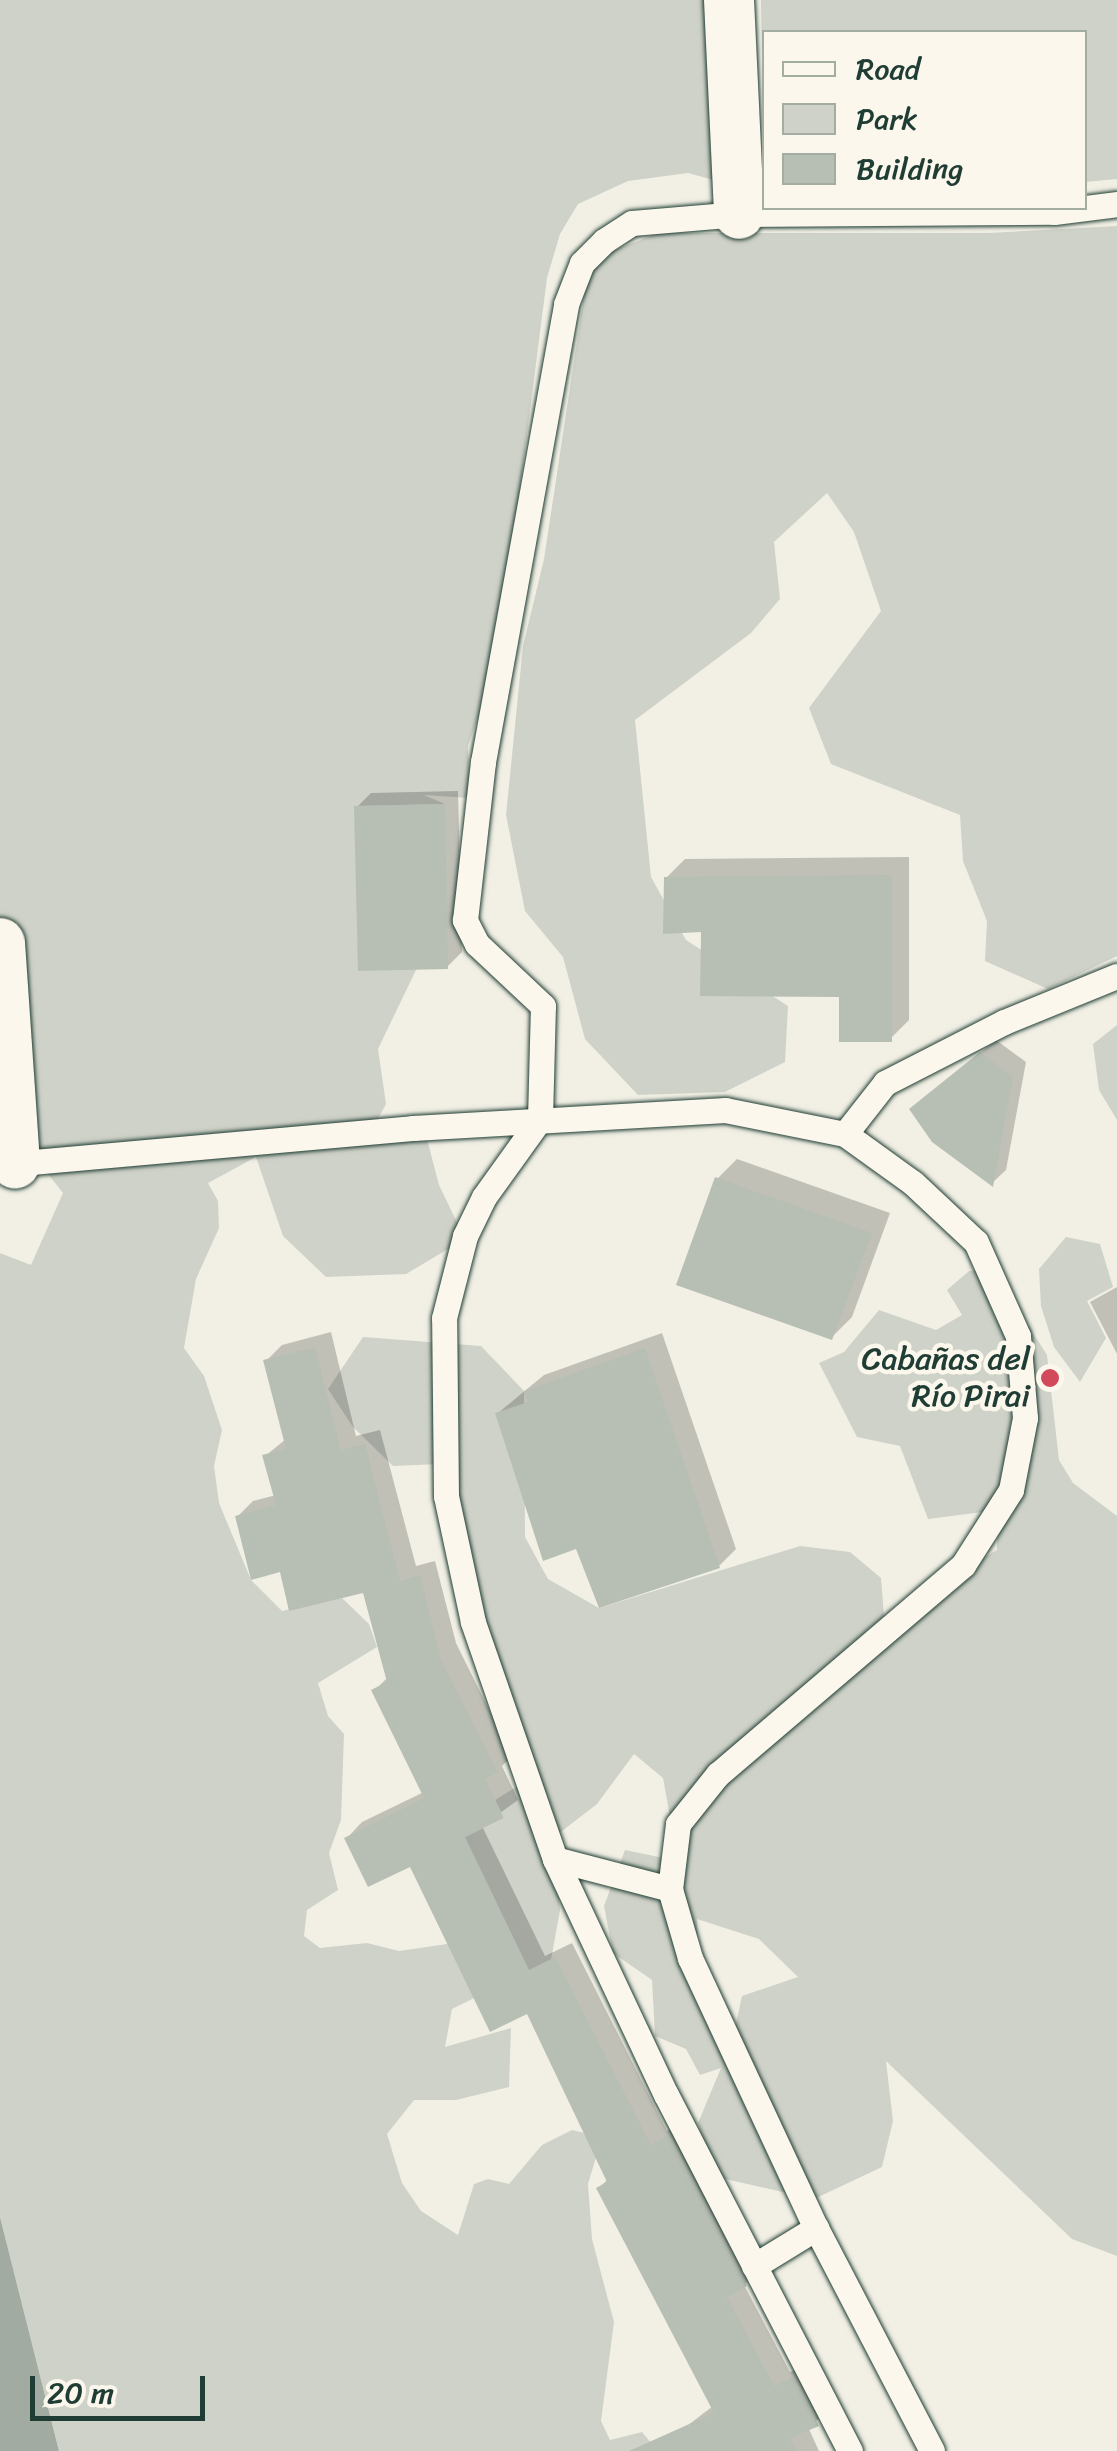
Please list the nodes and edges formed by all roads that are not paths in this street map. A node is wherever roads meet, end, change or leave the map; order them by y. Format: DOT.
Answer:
graph roads {
  1 [pos="729,0"];
  2 [pos="1117,204"];
  3 [pos="1087,208"];
  4 [pos="1070,210"];
  5 [pos="739,214"];
  6 [pos="0,943"];
  7 [pos="1117,976"];
  8 [pos="540,1118"];
  9 [pos="845,1134"];
  10 [pos="8,1164"];
  11 [pos="555,1860"];
  12 [pos="670,1889"];
  13 [pos="816,2228"];
  14 [pos="754,2266"];
  15 [pos="850,2451"];
  16 [pos="932,2451"];
  1 -- 5 [label="street"];
  2 -- 3 [label="lane"];
  4 -- 5 [label="lane"];
  5 -- 8 [label="lane"];
  6 -- 10 [label="street"];
  7 -- 9 [label="lane"];
  8 -- 9 [label="lane"];
  8 -- 10 [label="lane"];
  8 -- 11 [label="lane"];
  9 -- 12 [label="lane"];
  11 -- 12 [label="lane"];
  11 -- 14 [label="lane"];
  12 -- 13 [label="lane"];
  13 -- 14 [label="lane"];
  13 -- 16 [label="lane"];
  14 -- 15 [label="lane"];
}
